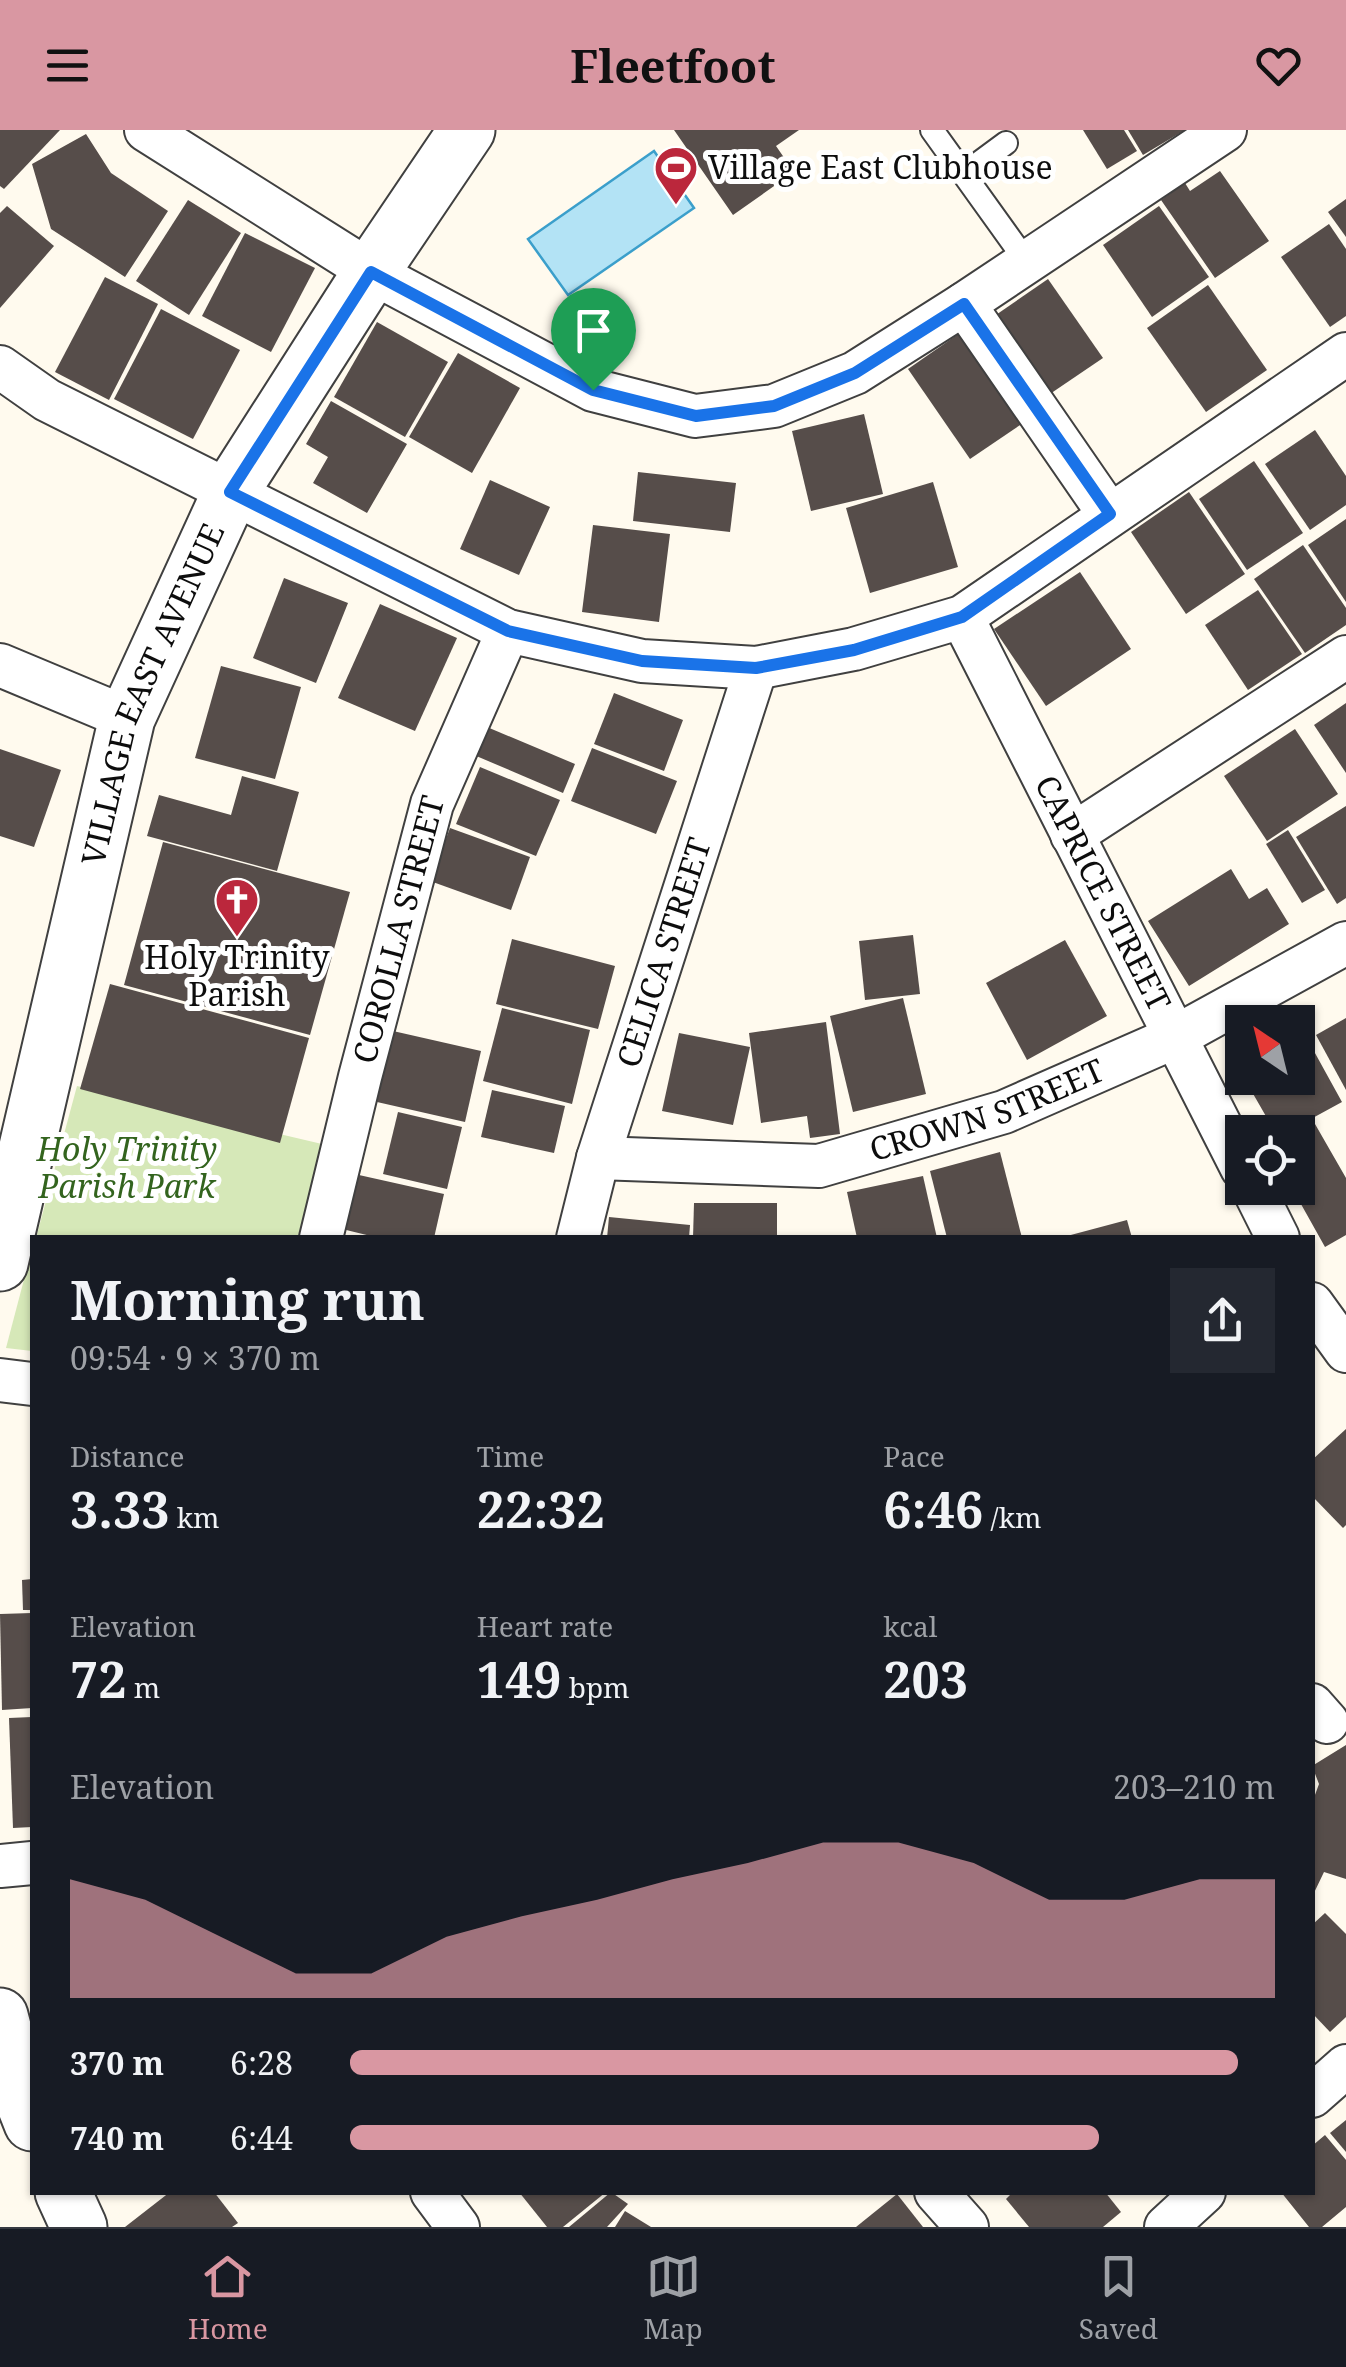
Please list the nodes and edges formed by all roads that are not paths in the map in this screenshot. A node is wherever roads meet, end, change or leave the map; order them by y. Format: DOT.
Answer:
graph roads {
  1 [pos="146,130"];
  2 [pos="468,130"];
  3 [pos="932,130"];
  4 [pos="1225,130"];
  5 [pos="1006,143"];
  6 [pos="964,174"];
  7 [pos="1026,261"];
  8 [pos="371,272"];
  9 [pos="964,304"];
  10 [pos="1346,354"];
  11 [pos="0,367"];
  12 [pos="230,492"];
  13 [pos="1110,514"];
  14 [pos="962,617"];
  15 [pos="508,631"];
  16 [pos="1346,656"];
  17 [pos="0,666"];
  18 [pos="756,668"];
  19 [pos="127,718"];
  20 [pos="1072,835"];
  21 [pos="1346,943"];
  22 [pos="1175,1037"];
  23 [pos="1225,1135"];
  24 [pos="598,1158"];
  25 [pos="1262,1205"];
  26 [pos="323,1235"];
  27 [pos="579,1235"];
  28 [pos="1276,1235"];
  29 [pos="0,1263"];
  30 [pos="1321,1302"];
  31 [pos="1346,1350"];
  32 [pos="0,1380"];
  33 [pos="30,1384"];
  34 [pos="30,1863"];
  35 [pos="0,1866"];
  36 [pos="0,2016"];
  37 [pos="1346,2066"];
  38 [pos="1315,2093"];
  39 [pos="18,2110"];
  40 [pos="65,2195"];
  41 [pos="434,2195"];
  42 [pos="939,2195"];
  43 [pos="1201,2195"];
  44 [pos="79,2227"];
  45 [pos="458,2227"];
  46 [pos="967,2227"];
  47 [pos="1166,2227"];
  1 -- 8 [label="street"];
  2 -- 8 [label="street, VILLAGE EAST AVENUE"];
  3 -- 6 [label="lane"];
  4 -- 7 [label="street"];
  5 -- 6 [label="lane"];
  6 -- 7 [label="lane"];
  7 -- 9 [label="street"];
  8 -- 9 [label="street"];
  8 -- 12 [label="street, VILLAGE EAST AVENUE"];
  9 -- 13 [label="street"];
  10 -- 13 [label="street"];
  11 -- 12 [label="street"];
  12 -- 15 [label="street"];
  12 -- 19 [label="street, VILLAGE EAST AVENUE"];
  13 -- 14 [label="street"];
  14 -- 18 [label="street"];
  14 -- 20 [label="street, CAPRICE STREET"];
  15 -- 18 [label="street"];
  15 -- 26 [label="street, COROLLA STREET"];
  16 -- 20 [label="street"];
  17 -- 19 [label="street"];
  18 -- 24 [label="street, CELICA STREET"];
  19 -- 29 [label="street, VILLAGE EAST AVENUE"];
  20 -- 22 [label="street, CAPRICE STREET"];
  21 -- 22 [label="street, CROWN STREET"];
  22 -- 23 [label="street, CAPRICE STREET"];
  22 -- 24 [label="street, CROWN STREET"];
  24 -- 27 [label="street, CELICA STREET"];
  25 -- 28 [label="street"];
  30 -- 31 [label="street"];
  32 -- 33 [label="street"];
  34 -- 35 [label="street"];
  36 -- 39 [label="street"];
  37 -- 38 [label="street"];
  40 -- 44 [label="street"];
  41 -- 45 [label="street"];
  42 -- 46 [label="street"];
  43 -- 47 [label="street"];
}
